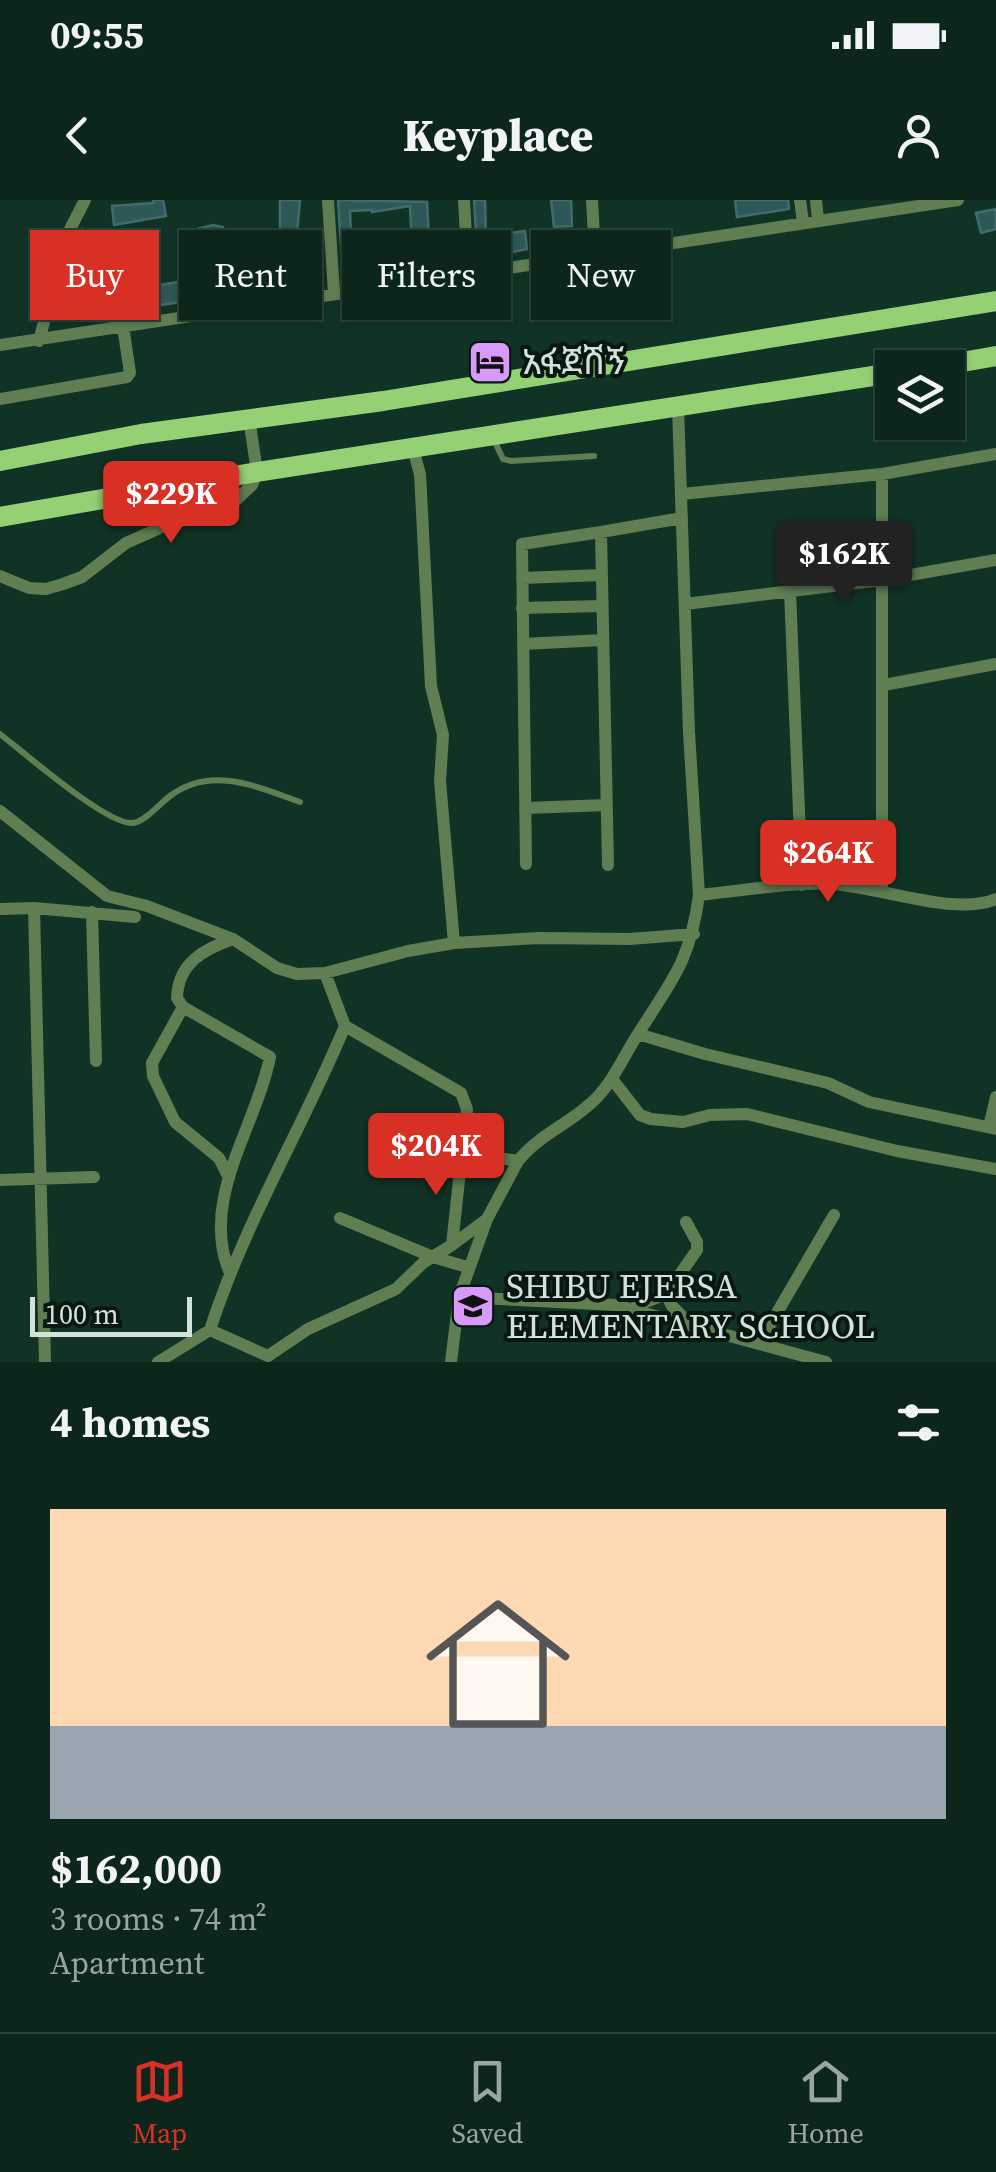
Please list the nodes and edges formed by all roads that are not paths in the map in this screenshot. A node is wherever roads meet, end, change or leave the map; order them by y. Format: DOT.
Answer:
graph roads {
  1 [pos="84,200"];
  2 [pos="328,200"];
  3 [pos="464,200"];
  4 [pos="592,200"];
  5 [pos="800,200"];
  6 [pos="816,200"];
  7 [pos="958,200"];
  8 [pos="818,220"];
  9 [pos="803,222"];
  10 [pos="466,230"];
  11 [pos="594,230"];
  12 [pos="671,242"];
  13 [pos="342,292"];
  14 [pos="334,293"];
  15 [pos="996,301"];
  16 [pos="123,326"];
  17 [pos="40,341"];
  18 [pos="0,345"];
  19 [pos="996,356"];
  20 [pos="965,361"];
  21 [pos="875,376"];
  22 [pos="0,399"];
  23 [pos="678,407"];
  24 [pos="249,418"];
  25 [pos="492,437"];
  26 [pos="412,449"];
  27 [pos="996,454"];
  28 [pos="594,456"];
  29 [pos="0,461"];
  30 [pos="257,472"];
  31 [pos="882,474"];
  32 [pos="682,494"];
  33 [pos="0,517"];
  34 [pos="682,518"];
  35 [pos="601,532"];
  36 [pos="996,560"];
  37 [pos="602,575"];
  38 [pos="0,576"];
  39 [pos="522,578"];
  40 [pos="882,580"];
  41 [pos="790,591"];
  42 [pos="686,604"];
  43 [pos="602,606"];
  44 [pos="522,608"];
  45 [pos="603,640"];
  46 [pos="523,644"];
  47 [pos="996,664"];
  48 [pos="884,685"];
  49 [pos="0,734"];
  50 [pos="300,802"];
  51 [pos="607,805"];
  52 [pos="525,808"];
  53 [pos="0,811"];
  54 [pos="526,864"];
  55 [pos="608,865"];
  56 [pos="802,884"];
  57 [pos="882,890"];
  58 [pos="700,896"];
  59 [pos="996,900"];
  60 [pos="34,908"];
  61 [pos="0,909"];
  62 [pos="92,912"];
  63 [pos="135,917"];
  64 [pos="694,934"];
  65 [pos="234,939"];
  66 [pos="454,943"];
  67 [pos="325,973"];
  68 [pos="184,1007"];
  69 [pos="345,1026"];
  70 [pos="638,1034"];
  71 [pos="96,1061"];
  72 [pos="612,1078"];
  73 [pos="996,1098"];
  74 [pos="993,1128"];
  75 [pos="462,1152"];
  76 [pos="518,1161"];
  77 [pos="996,1169"];
  78 [pos="94,1177"];
  79 [pos="229,1178"];
  80 [pos="42,1179"];
  81 [pos="0,1180"];
  82 [pos="834,1215"];
  83 [pos="340,1218"];
  84 [pos="487,1219"];
  85 [pos="686,1222"];
  86 [pos="452,1245"];
  87 [pos="433,1258"];
  88 [pos="467,1267"];
  89 [pos="229,1270"];
  90 [pos="666,1294"];
  91 [pos="459,1297"];
  92 [pos="629,1308"];
  93 [pos="689,1324"];
  94 [pos="210,1330"];
  95 [pos="760,1342"];
  96 [pos="272,1359"];
  97 [pos="45,1362"];
  98 [pos="158,1362"];
  99 [pos="451,1362"];
  100 [pos="826,1362"];
  1 -- 17 [label="street"];
  2 -- 14 [label="street"];
  3 -- 10 [label="street"];
  4 -- 11 [label="street"];
  5 -- 9 [label="street"];
  6 -- 8 [label="street"];
  7 -- 8 [label="street"];
  8 -- 9 [label="street"];
  9 -- 12 [label="street"];
  13 -- 14 [label="street"];
  14 -- 16 [label="street"];
  15 -- 24 [label="main road"];
  16 -- 17 [label="street"];
  16 -- 22 [label="street"];
  17 -- 18 [label="street"];
  19 -- 20 [label="main road"];
  21 -- 23 [label="main road"];
  23 -- 25 [label="main road"];
  23 -- 32 [label="street"];
  24 -- 29 [label="main road"];
  24 -- 30 [label="street"];
  25 -- 26 [label="main road"];
  25 -- 28 [label="lane"];
  26 -- 30 [label="main road"];
  26 -- 66 [label="street"];
  27 -- 31 [label="street"];
  30 -- 33 [label="main road"];
  30 -- 38 [label="street"];
  31 -- 32 [label="street"];
  31 -- 40 [label="street"];
  32 -- 34 [label="street"];
  34 -- 35 [label="street"];
  34 -- 42 [label="street"];
  35 -- 37 [label="street"];
  35 -- 39 [label="street"];
  36 -- 40 [label="street"];
  37 -- 39 [label="street"];
  37 -- 43 [label="street"];
  39 -- 44 [label="street"];
  40 -- 41 [label="street"];
  40 -- 48 [label="street"];
  41 -- 42 [label="street"];
  41 -- 56 [label="street"];
  42 -- 58 [label="street"];
  43 -- 44 [label="street"];
  43 -- 45 [label="street"];
  44 -- 46 [label="street"];
  45 -- 46 [label="street"];
  45 -- 51 [label="street"];
  46 -- 52 [label="street"];
  47 -- 48 [label="street"];
  48 -- 57 [label="street"];
  49 -- 50 [label="lane"];
  51 -- 52 [label="street"];
  51 -- 55 [label="street"];
  52 -- 54 [label="street"];
  53 -- 65 [label="street"];
  56 -- 57 [label="street"];
  56 -- 58 [label="street"];
  57 -- 59 [label="street"];
  58 -- 64 [label="street"];
  60 -- 61 [label="street"];
  60 -- 62 [label="street"];
  60 -- 80 [label="street"];
  62 -- 63 [label="street"];
  62 -- 71 [label="street"];
  64 -- 66 [label="street"];
  64 -- 70 [label="street"];
  65 -- 67 [label="street"];
  65 -- 68 [label="street"];
  66 -- 67 [label="street"];
  67 -- 69 [label="street"];
  68 -- 79 [label="street"];
  68 -- 79 [label="street"];
  69 -- 75 [label="street"];
  69 -- 89 [label="street"];
  70 -- 72 [label="street"];
  70 -- 74 [label="street"];
  72 -- 76 [label="street"];
  72 -- 77 [label="street"];
  73 -- 74 [label="street"];
  75 -- 76 [label="street"];
  75 -- 86 [label="street"];
  76 -- 84 [label="street"];
  78 -- 80 [label="street"];
  79 -- 89 [label="street"];
  80 -- 81 [label="street"];
  80 -- 97 [label="street"];
  82 -- 95 [label="street"];
  83 -- 87 [label="street"];
  84 -- 86 [label="street"];
  84 -- 88 [label="street"];
  85 -- 90 [label="street"];
  86 -- 87 [label="street"];
  87 -- 88 [label="street"];
  87 -- 96 [label="street"];
  88 -- 91 [label="street"];
  89 -- 94 [label="street"];
  90 -- 92 [label="street"];
  90 -- 93 [label="street"];
  91 -- 92 [label="street"];
  91 -- 99 [label="street"];
  92 -- 93 [label="street"];
  93 -- 95 [label="street"];
  94 -- 96 [label="street"];
  94 -- 98 [label="street"];
  95 -- 100 [label="street"];
}
